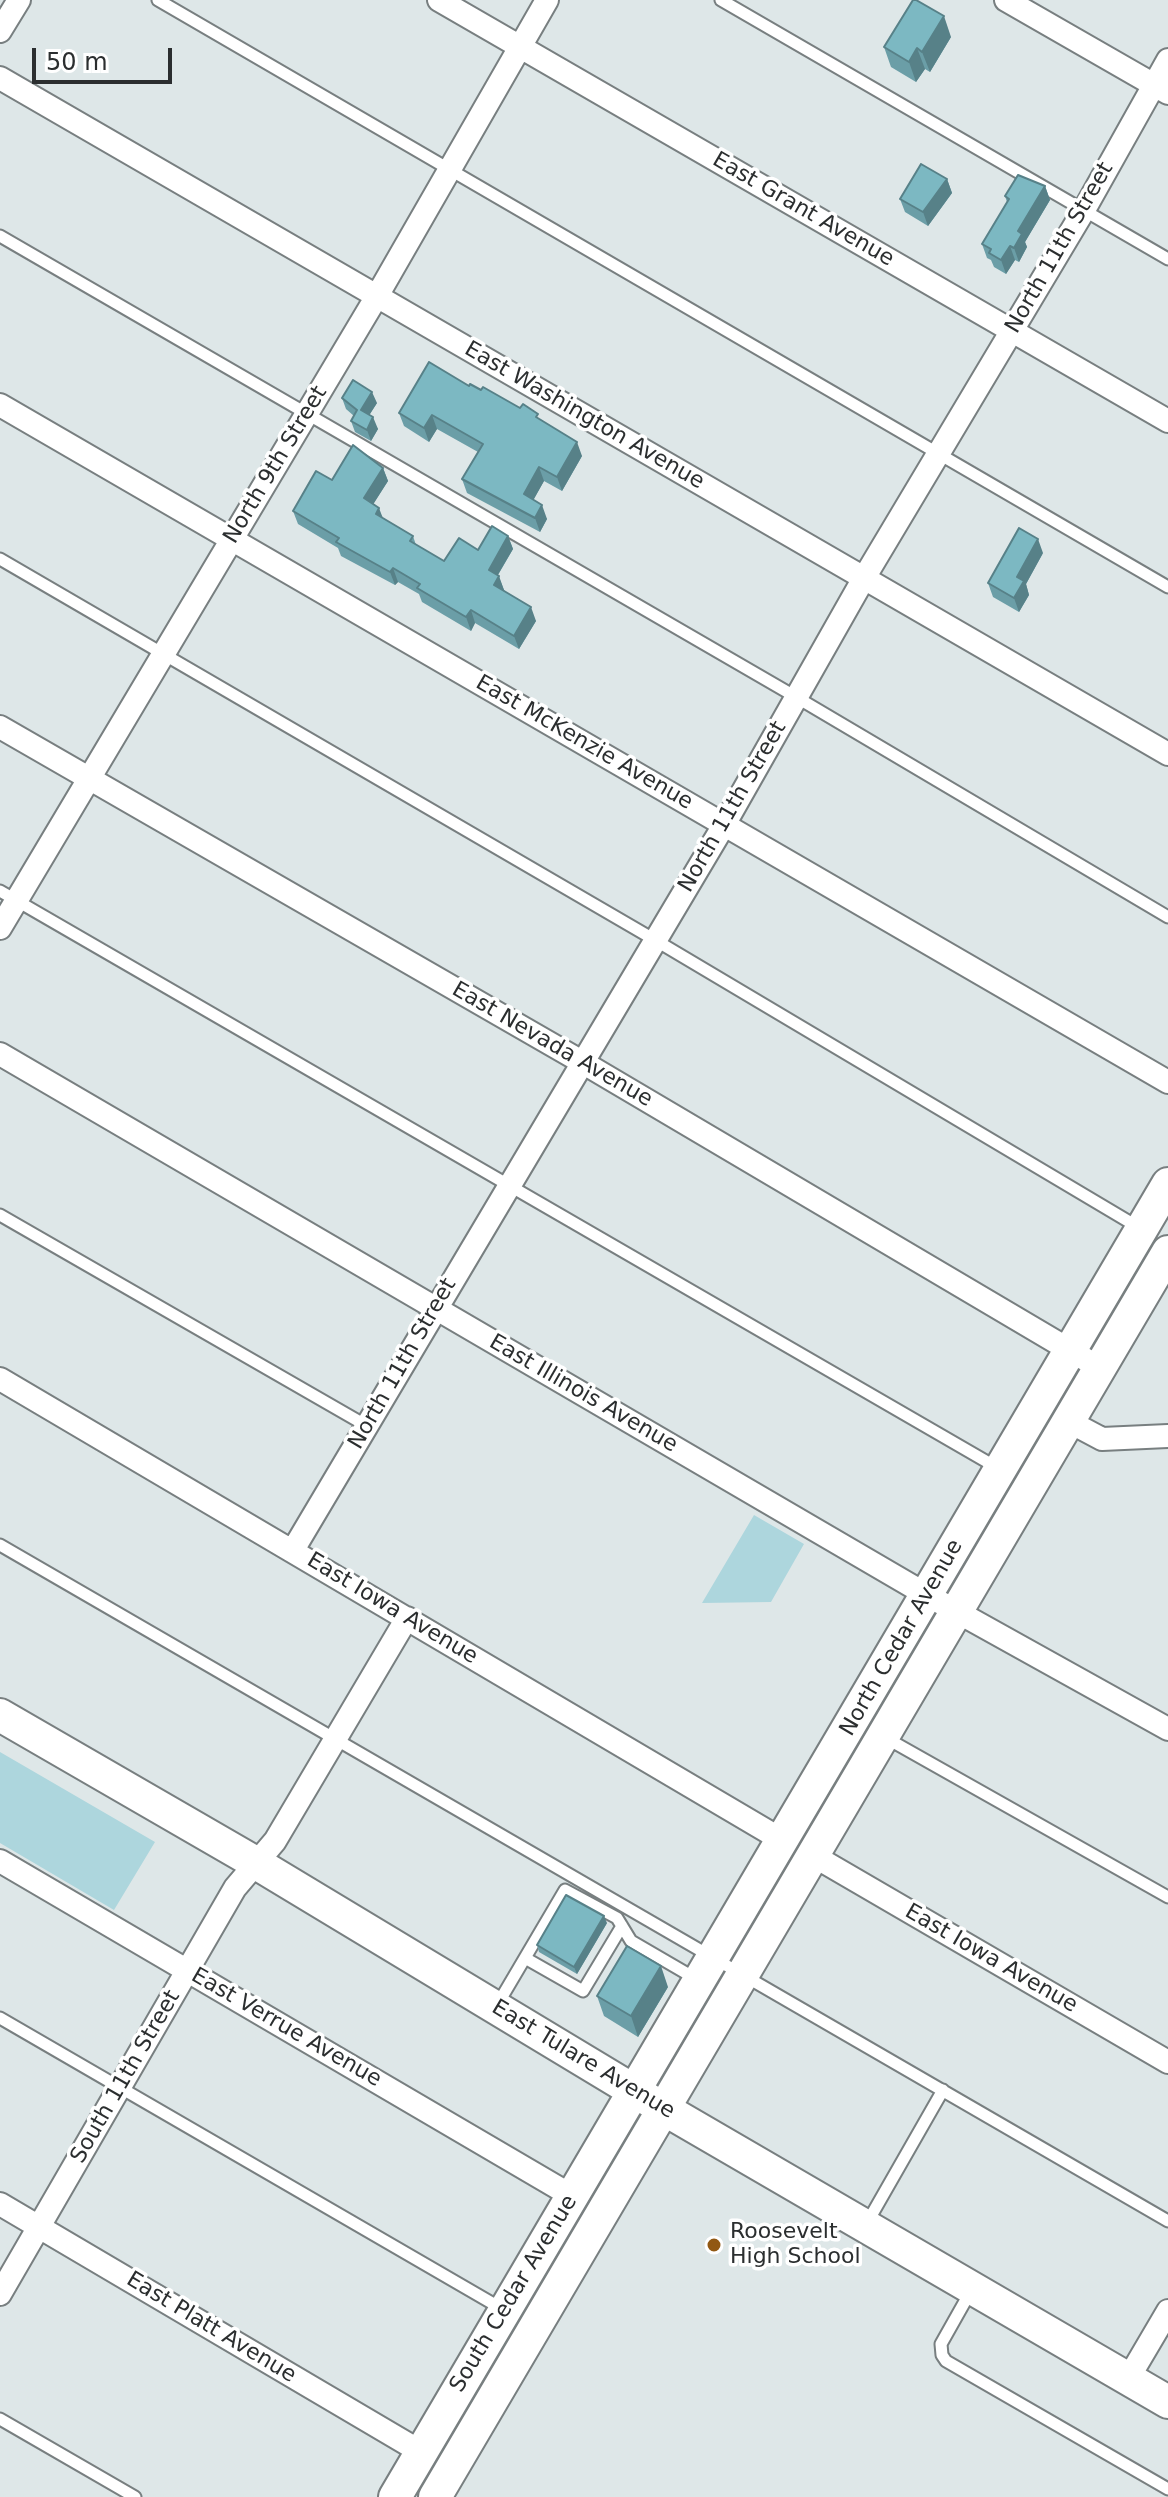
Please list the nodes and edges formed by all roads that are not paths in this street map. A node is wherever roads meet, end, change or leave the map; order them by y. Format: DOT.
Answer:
graph roads {
  1 [pos="19,0"];
  2 [pos="158,0"];
  3 [pos="439,0"];
  4 [pos="547,0"];
  5 [pos="721,0"];
  6 [pos="1006,0"];
  7 [pos="0,31"];
  8 [pos="521,47"];
  9 [pos="1168,60"];
  10 [pos="0,78"];
  11 [pos="1161,89"];
  12 [pos="450,170"];
  13 [pos="1084,210"];
  14 [pos="0,236"];
  15 [pos="1168,259"];
  16 [pos="377,296"];
  17 [pos="1012,330"];
  18 [pos="0,405"];
  19 [pos="306,414"];
  20 [pos="1168,421"];
  21 [pos="938,453"];
  22 [pos="232,539"];
  23 [pos="0,559"];
  24 [pos="864,578"];
  25 [pos="1168,587"];
  26 [pos="163,654"];
  27 [pos="796,697"];
  28 [pos="0,727"];
  29 [pos="1168,754"];
  30 [pos="89,777"];
  31 [pos="724,825"];
  32 [pos="8,896"];
  33 [pos="1168,917"];
  34 [pos="0,928"];
  35 [pos="655,940"];
  36 [pos="0,1054"];
  37 [pos="582,1062"];
  38 [pos="1168,1082"];
  39 [pos="1168,1184"];
  40 [pos="508,1185"];
  41 [pos="0,1215"];
  42 [pos="1142,1229"];
  43 [pos="1168,1252"];
  44 [pos="436,1307"];
  45 [pos="1070,1350"];
  46 [pos="1100,1368"];
  47 [pos="0,1379"];
  48 [pos="1070,1422"];
  49 [pos="367,1426"];
  50 [pos="1168,1436"];
  51 [pos="1000,1470"];
  52 [pos="0,1545"];
  53 [pos="293,1550"];
  54 [pos="927,1595"];
  55 [pos="957,1612"];
  56 [pos="407,1618"];
  57 [pos="887,1665"];
  58 [pos="0,1715"];
  59 [pos="1168,1729"];
  60 [pos="883,1737"];
  61 [pos="336,1739"];
  62 [pos="782,1840"];
  63 [pos="814,1856"];
  64 [pos="0,1861"];
  65 [pos="256,1863"];
  66 [pos="1168,1897"];
  67 [pos="622,1926"];
  68 [pos="601,1933"];
  69 [pos="613,1940"];
  70 [pos="592,1948"];
  71 [pos="605,1955"];
  72 [pos="525,1958"];
  73 [pos="188,1970"];
  74 [pos="579,1970"];
  75 [pos="706,1970"];
  76 [pos="743,1975"];
  77 [pos="592,1976"];
  78 [pos="496,2007"];
  79 [pos="0,2018"];
  80 [pos="1168,2062"];
  81 [pos="119,2087"];
  82 [pos="943,2090"];
  83 [pos="634,2091"];
  84 [pos="664,2109"];
  85 [pos="572,2196"];
  86 [pos="0,2204"];
  87 [pos="1168,2221"];
  88 [pos="39,2226"];
  89 [pos="865,2227"];
  90 [pos="972,2288"];
  91 [pos="0,2294"];
  92 [pos="505,2310"];
  93 [pos="1168,2311"];
  94 [pos="1128,2379"];
  95 [pos="1168,2402"];
  96 [pos="0,2419"];
  97 [pos="421,2452"];
  98 [pos="1168,2489"];
  99 [pos="135,2497"];
  100 [pos="395,2497"];
  101 [pos="416,2497"];
  102 [pos="435,2497"];
  1 -- 7 [label="street"];
  2 -- 12 [label="lane"];
  3 -- 8 [label="street, East Grant Avenue"];
  4 -- 8 [label="street, North 9th Street"];
  5 -- 13 [label="lane"];
  6 -- 11 [label="street"];
  8 -- 12 [label="street, North 9th Street"];
  8 -- 17 [label="street, East Grant Avenue"];
  9 -- 11 [label="street, North 11th Street"];
  10 -- 16 [label="street, East Washington Avenue"];
  11 -- 13 [label="street, North 11th Street"];
  12 -- 16 [label="street, North 9th Street"];
  12 -- 21 [label="lane"];
  13 -- 15 [label="lane"];
  13 -- 17 [label="street, North 11th Street"];
  14 -- 19 [label="lane"];
  16 -- 19 [label="street, North 9th Street"];
  16 -- 24 [label="street, East Washington Avenue"];
  17 -- 20 [label="street, East Grant Avenue"];
  17 -- 21 [label="street, North 11th Street"];
  18 -- 22 [label="street, East McKenzie Avenue"];
  19 -- 22 [label="street, North 9th Street"];
  19 -- 27 [label="lane"];
  21 -- 24 [label="street, North 11th Street"];
  21 -- 25 [label="lane"];
  22 -- 26 [label="street, North 9th Street"];
  22 -- 31 [label="street, East McKenzie Avenue"];
  23 -- 26 [label="lane"];
  24 -- 27 [label="street, North 11th Street"];
  24 -- 29 [label="street, East Washington Avenue"];
  26 -- 30 [label="street, North 9th Street"];
  26 -- 35 [label="lane"];
  27 -- 31 [label="street, North 11th Street"];
  27 -- 33 [label="lane"];
  28 -- 30 [label="street, East Nevada Avenue"];
  30 -- 32 [label="street, North 9th Street"];
  30 -- 37 [label="street, East Nevada Avenue"];
  31 -- 35 [label="street, North 11th Street"];
  31 -- 38 [label="street, East McKenzie Avenue"];
  32 -- 34 [label="street, North 9th Street"];
  32 -- 40 [label="lane"];
  35 -- 37 [label="street, North 11th Street"];
  35 -- 42 [label="lane"];
  36 -- 44 [label="street, East Illinois Avenue"];
  37 -- 40 [label="street, North 11th Street"];
  37 -- 45 [label="street, East Nevada Avenue"];
  39 -- 42 [label="main road, North Cedar Avenue"];
  40 -- 44 [label="street, North 11th Street"];
  40 -- 51 [label="lane"];
  41 -- 49 [label="lane"];
  42 -- 45 [label="main road, North Cedar Avenue"];
  43 -- 46 [label="main road, North Cedar Avenue"];
  44 -- 49 [label="street, North 11th Street"];
  44 -- 54 [label="street, East Illinois Avenue"];
  45 -- 46 [label="street, East Nevada Avenue"];
  45 -- 51 [label="main road, North Cedar Avenue"];
  46 -- 48 [label="main road, North Cedar Avenue"];
  47 -- 53 [label="street, East Iowa Avenue"];
  48 -- 50 [label="street"];
  48 -- 55 [label="main road, North Cedar Avenue"];
  49 -- 53 [label="street, North 11th Street"];
  51 -- 54 [label="main road, North Cedar Avenue"];
  52 -- 61 [label="lane"];
  53 -- 56 [label="street, East Iowa Avenue"];
  54 -- 55 [label="street, East Illinois Avenue"];
  54 -- 57 [label="main road, North Cedar Avenue"];
  55 -- 59 [label="street, East Illinois Avenue"];
  55 -- 60 [label="main road, North Cedar Avenue"];
  56 -- 61 [label="street"];
  56 -- 62 [label="street, East Iowa Avenue"];
  57 -- 62 [label="main road, North Cedar Avenue"];
  57 -- 63 [label="main road"];
  58 -- 65 [label="main road, East Tulare Avenue"];
  60 -- 63 [label="main road, North Cedar Avenue"];
  60 -- 66 [label="lane"];
  61 -- 65 [label="street"];
  61 -- 75 [label="lane"];
  62 -- 75 [label="main road, North Cedar Avenue"];
  63 -- 76 [label="main road, North Cedar Avenue"];
  63 -- 80 [label="street, East Iowa Avenue"];
  64 -- 73 [label="street, East Verrue Avenue"];
  65 -- 73 [label="street, South 11th Street"];
  65 -- 78 [label="main road, East Tulare Avenue"];
  67 -- 69 [label="lane"];
  67 -- 72 [label="lane"];
  67 -- 75 [label="lane"];
  68 -- 69 [label="lane"];
  69 -- 71 [label="lane"];
  70 -- 71 [label="lane"];
  71 -- 77 [label="lane"];
  72 -- 77 [label="lane"];
  72 -- 78 [label="lane"];
  73 -- 81 [label="street, South 11th Street"];
  73 -- 85 [label="street, East Verrue Avenue"];
  74 -- 77 [label="lane"];
  75 -- 76 [label="lane"];
  75 -- 83 [label="main road, North Cedar Avenue"];
  76 -- 82 [label="lane"];
  76 -- 84 [label="main road, North Cedar Avenue"];
  78 -- 83 [label="main road, East Tulare Avenue"];
  79 -- 81 [label="lane"];
  81 -- 88 [label="street, South 11th Street"];
  81 -- 92 [label="lane"];
  82 -- 87 [label="lane"];
  82 -- 89 [label="lane"];
  83 -- 84 [label="main road, East Tulare Avenue"];
  83 -- 85 [label="main road, South Cedar Avenue"];
  84 -- 89 [label="main road, East Tulare Avenue"];
  84 -- 102 [label="main road, South Cedar Avenue"];
  85 -- 92 [label="main road, South Cedar Avenue"];
  86 -- 88 [label="street, East Platt Avenue"];
  88 -- 91 [label="street, South 11th Street"];
  88 -- 97 [label="street, East Platt Avenue"];
  89 -- 90 [label="main road, East Tulare Avenue"];
  90 -- 94 [label="main road, East Tulare Avenue"];
  90 -- 98 [label="lane"];
  92 -- 97 [label="main road, South Cedar Avenue"];
  93 -- 94 [label="street"];
  94 -- 95 [label="main road, East Tulare Avenue"];
  96 -- 99 [label="lane"];
  97 -- 100 [label="main road, South Cedar Avenue"];
  97 -- 101 [label="main road"];
}
